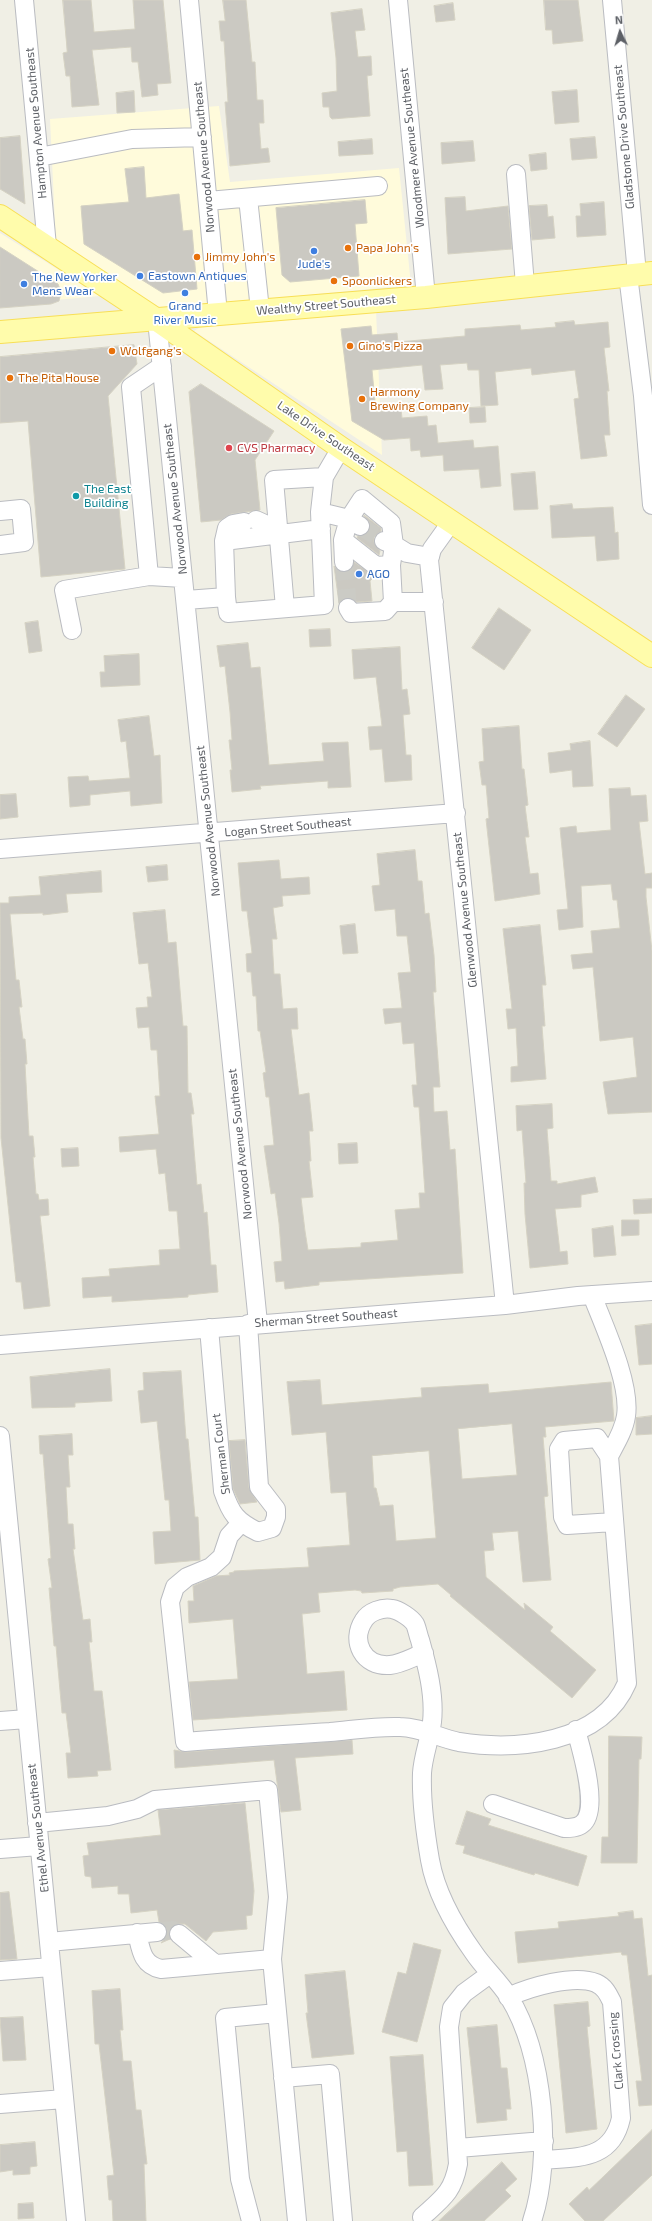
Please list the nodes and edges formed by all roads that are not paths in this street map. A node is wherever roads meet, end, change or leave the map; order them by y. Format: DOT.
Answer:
graph roads {
  1 [pos="24,0"];
  2 [pos="189,0"];
  3 [pos="398,0"];
  4 [pos="612,0"];
  5 [pos="202,137"];
  6 [pos="39,153"];
  7 [pos="516,174"];
  8 [pos="378,186"];
  9 [pos="248,198"];
  10 [pos="208,201"];
  11 [pos="0,216"];
  12 [pos="47,246"];
  13 [pos="639,274"];
  14 [pos="525,285"];
  15 [pos="426,297"];
  16 [pos="260,310"];
  17 [pos="218,314"];
  18 [pos="157,320"];
  19 [pos="0,332"];
  20 [pos="162,366"];
  21 [pos="648,396"];
  22 [pos="341,448"];
  23 [pos="324,477"];
  24 [pos="652,505"];
  25 [pos="0,511"];
  26 [pos="320,512"];
  27 [pos="452,521"];
  28 [pos="354,523"];
  29 [pos="321,529"];
  30 [pos="276,534"];
  31 [pos="343,540"];
  32 [pos="224,541"];
  33 [pos="388,542"];
  34 [pos="0,545"];
  35 [pos="430,558"];
  36 [pos="344,562"];
  37 [pos="391,565"];
  38 [pos="149,576"];
  39 [pos="183,578"];
  40 [pos="226,597"];
  41 [pos="186,600"];
  42 [pos="393,602"];
  43 [pos="434,602"];
  44 [pos="285,608"];
  45 [pos="348,608"];
  46 [pos="72,630"];
  47 [pos="652,656"];
  48 [pos="456,813"];
  49 [pos="209,833"];
  50 [pos="0,849"];
  51 [pos="652,1290"];
  52 [pos="592,1295"];
  53 [pos="505,1305"];
  54 [pos="253,1324"];
  55 [pos="209,1328"];
  56 [pos="0,1345"];
  57 [pos="0,1436"];
  58 [pos="609,1456"];
  59 [pos="1,1462"];
  60 [pos="614,1522"];
  61 [pos="241,1523"];
  62 [pos="8,1595"];
  63 [pos="424,1653"];
  64 [pos="27,1719"];
  65 [pos="0,1721"];
  66 [pos="576,1730"];
  67 [pos="430,1733"];
  68 [pos="493,1804"];
  69 [pos="37,1823"];
  70 [pos="39,1846"];
  71 [pos="0,1850"];
  72 [pos="157,1932"];
  73 [pos="137,1933"];
  74 [pos="179,1934"];
  75 [pos="49,1942"];
  76 [pos="272,1959"];
  77 [pos="215,1964"];
  78 [pos="51,1967"];
  79 [pos="0,1971"];
  80 [pos="490,1974"];
  81 [pos="508,1996"];
  82 [pos="277,2013"];
  83 [pos="283,2078"];
  84 [pos="64,2098"];
  85 [pos="0,2104"];
  86 [pos="544,2141"];
  87 [pos="458,2148"];
  88 [pos="544,2160"];
  89 [pos="422,2217"];
  90 [pos="76,2221"];
  91 [pos="252,2221"];
  92 [pos="297,2221"];
  93 [pos="343,2221"];
  94 [pos="532,2221"];
  1 -- 6 [label="street, Hampton Avenue Southeast"];
  2 -- 5 [label="street, Norwood Avenue Southeast"];
  3 -- 15 [label="street, Woodmere Avenue Southeast"];
  4 -- 13 [label="street, Gladstone Drive Southeast"];
  5 -- 6 [label="street"];
  5 -- 10 [label="street, Norwood Avenue Southeast"];
  6 -- 12 [label="street, Hampton Avenue Southeast"];
  7 -- 14 [label="street"];
  8 -- 9 [label="street"];
  9 -- 10 [label="street"];
  9 -- 16 [label="street"];
  10 -- 17 [label="street, Norwood Avenue Southeast"];
  11 -- 12 [label="main road, Lake Drive Southeast"];
  12 -- 18 [label="main road, Lake Drive Southeast"];
  13 -- 14 [label="main road, Wealthy Street Southeast"];
  13 -- 21 [label="street, Gladstone Drive Southeast"];
  14 -- 15 [label="main road, Wealthy Street Southeast"];
  15 -- 16 [label="main road, Wealthy Street Southeast"];
  16 -- 17 [label="main road, Wealthy Street Southeast"];
  17 -- 18 [label="main road, Wealthy Street Southeast"];
  18 -- 19 [label="main road, Wealthy Street Southeast"];
  18 -- 20 [label="street, Norwood Avenue Southeast"];
  18 -- 22 [label="main road, Lake Drive Southeast"];
  20 -- 38 [label="street"];
  20 -- 39 [label="street, Norwood Avenue Southeast"];
  21 -- 24 [label="street, Gladstone Drive Southeast"];
  22 -- 23 [label="street"];
  22 -- 27 [label="main road, Lake Drive Southeast"];
  23 -- 26 [label="street"];
  23 -- 30 [label="street"];
  25 -- 34 [label="street"];
  26 -- 28 [label="street"];
  26 -- 29 [label="street"];
  27 -- 35 [label="street"];
  27 -- 47 [label="main road, Lake Drive Southeast"];
  28 -- 31 [label="street"];
  28 -- 33 [label="street"];
  29 -- 30 [label="street"];
  29 -- 44 [label="street"];
  30 -- 32 [label="street"];
  30 -- 32 [label="street"];
  30 -- 44 [label="street"];
  31 -- 36 [label="street"];
  31 -- 37 [label="street"];
  32 -- 40 [label="street"];
  33 -- 35 [label="street"];
  33 -- 37 [label="street"];
  35 -- 43 [label="street, Glenwood Avenue Southeast"];
  37 -- 42 [label="street"];
  38 -- 39 [label="street"];
  38 -- 46 [label="street"];
  39 -- 41 [label="street, Norwood Avenue Southeast"];
  40 -- 41 [label="street"];
  40 -- 44 [label="street"];
  41 -- 49 [label="street, Norwood Avenue Southeast"];
  42 -- 43 [label="street"];
  42 -- 45 [label="street"];
  43 -- 48 [label="street, Glenwood Avenue Southeast"];
  48 -- 49 [label="street, Logan Street Southeast"];
  48 -- 53 [label="street, Glenwood Avenue Southeast"];
  49 -- 50 [label="street, Logan Street Southeast"];
  49 -- 54 [label="street, Norwood Avenue Southeast"];
  51 -- 52 [label="street, Sherman Street Southeast"];
  52 -- 53 [label="street, Sherman Street Southeast"];
  52 -- 58 [label="street"];
  53 -- 54 [label="street, Sherman Street Southeast"];
  54 -- 55 [label="street, Sherman Street Southeast"];
  54 -- 61 [label="street, Sherman Court"];
  55 -- 56 [label="street, Sherman Street Southeast"];
  55 -- 61 [label="street, Sherman Court"];
  57 -- 59 [label="street, Ethel Avenue Southeast"];
  58 -- 60 [label="street"];
  58 -- 60 [label="street"];
  59 -- 62 [label="street, Ethel Avenue Southeast"];
  60 -- 66 [label="street"];
  61 -- 67 [label="street"];
  62 -- 64 [label="street, Ethel Avenue Southeast"];
  63 -- 67 [label="street"];
  64 -- 65 [label="street"];
  64 -- 69 [label="street, Ethel Avenue Southeast"];
  66 -- 67 [label="street"];
  66 -- 68 [label="street"];
  67 -- 80 [label="street"];
  69 -- 70 [label="street, Ethel Avenue Southeast"];
  69 -- 76 [label="street"];
  70 -- 71 [label="street"];
  70 -- 75 [label="street, Ethel Avenue Southeast"];
  72 -- 73 [label="street"];
  73 -- 75 [label="street"];
  73 -- 77 [label="street"];
  74 -- 77 [label="street"];
  75 -- 78 [label="street, Ethel Avenue Southeast"];
  76 -- 77 [label="street"];
  76 -- 82 [label="street"];
  78 -- 79 [label="street"];
  78 -- 84 [label="street, Ethel Avenue Southeast"];
  80 -- 81 [label="street"];
  80 -- 87 [label="street"];
  81 -- 86 [label="street"];
  81 -- 88 [label="street, Clark Crossing"];
  82 -- 83 [label="street"];
  82 -- 91 [label="street"];
  83 -- 92 [label="street"];
  83 -- 93 [label="street"];
  84 -- 85 [label="street"];
  84 -- 90 [label="street, Ethel Avenue Southeast"];
  86 -- 87 [label="street"];
  86 -- 88 [label="street"];
  87 -- 89 [label="street"];
  88 -- 94 [label="street"];
}
